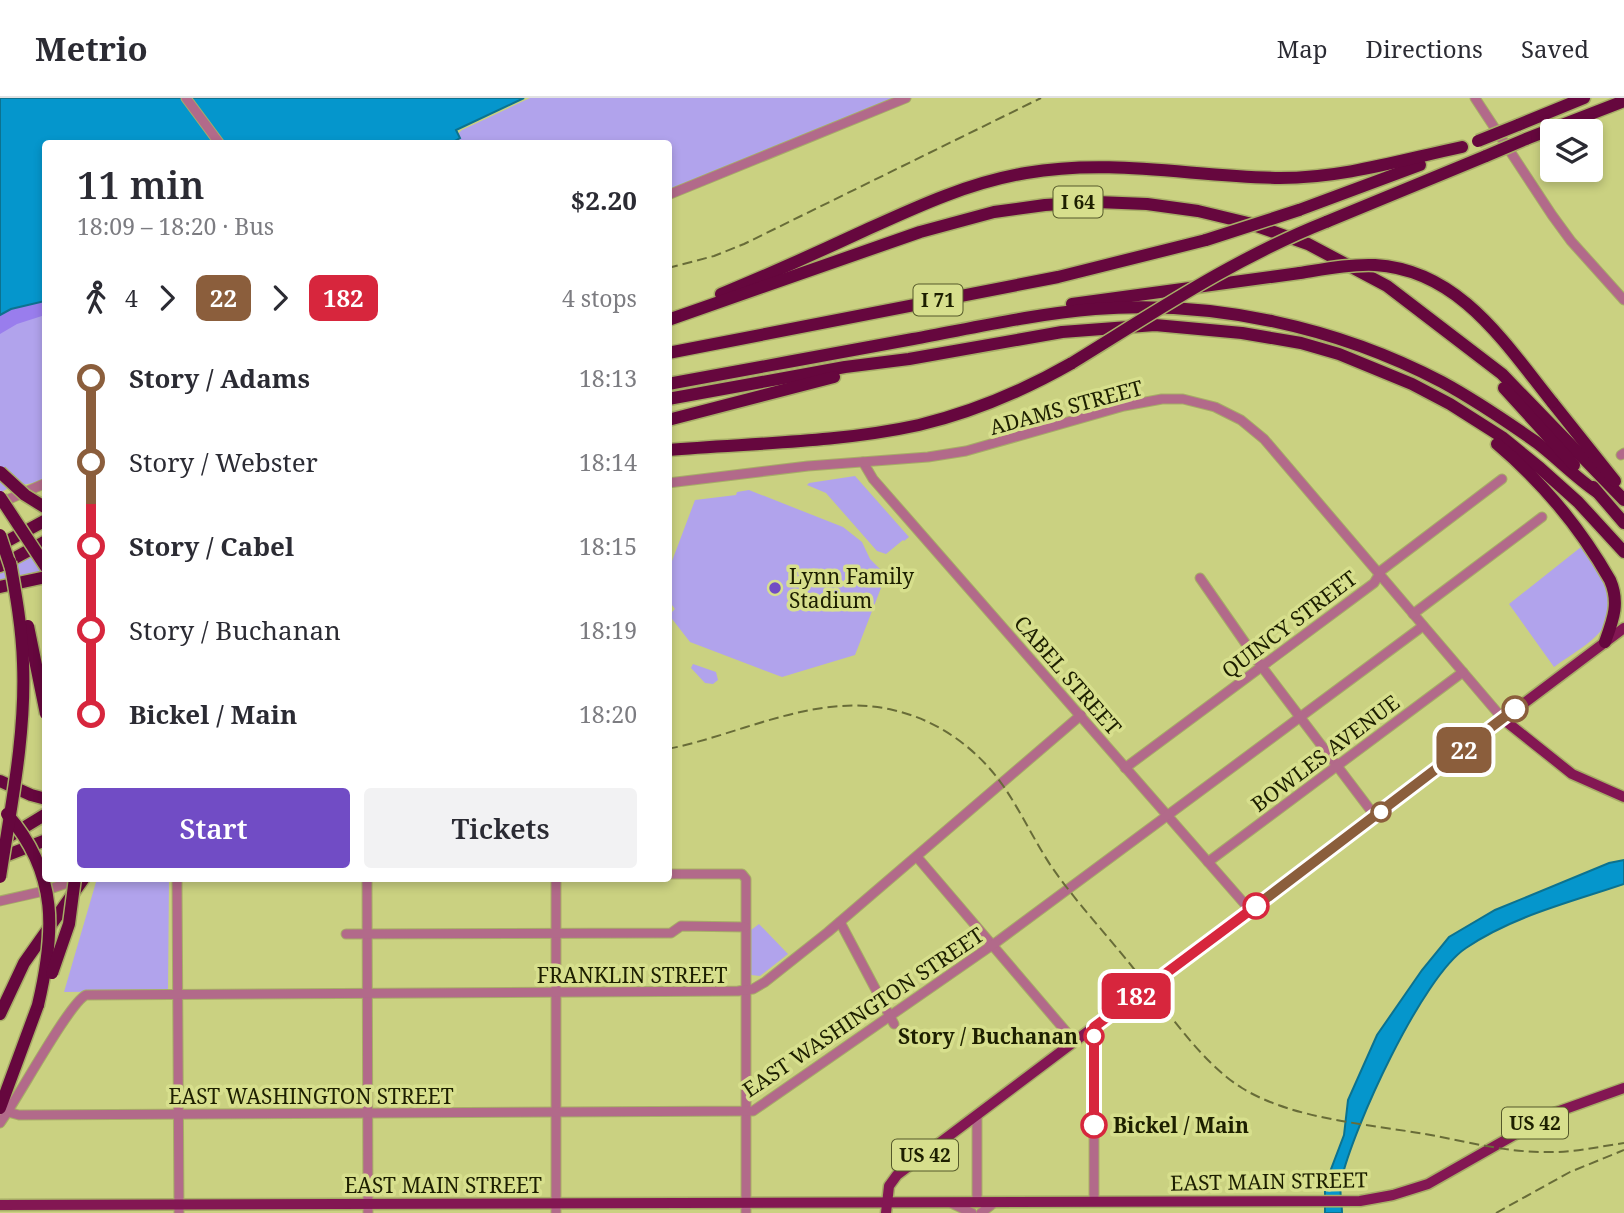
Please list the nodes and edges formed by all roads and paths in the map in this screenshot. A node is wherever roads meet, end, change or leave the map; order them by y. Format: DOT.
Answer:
graph roads {
  1 [pos="186,98"];
  2 [pos="906,98"];
  3 [pos="1475,98"];
  4 [pos="1584,98"];
  5 [pos="1624,101"];
  6 [pos="217,140"];
  7 [pos="1462,147"];
  8 [pos="672,193"];
  9 [pos="1624,300"];
  10 [pos="672,312"];
  11 [pos="672,319"];
  12 [pos="941,334"];
  13 [pos="1284,341"];
  14 [pos="1468,349"];
  15 [pos="672,353"];
  16 [pos="909,359"];
  17 [pos="672,383"];
  18 [pos="672,398"];
  19 [pos="672,419"];
  20 [pos="776,442"];
  21 [pos="672,450"];
  22 [pos="672,457"];
  23 [pos="863,462"];
  24 [pos="0,472"];
  25 [pos="1502,479"];
  26 [pos="672,483"];
  27 [pos="42,485"];
  28 [pos="1597,492"];
  29 [pos="1624,492"];
  30 [pos="0,498"];
  31 [pos="1624,500"];
  32 [pos="0,503"];
  33 [pos="42,506"];
  34 [pos="1542,517"];
  35 [pos="42,522"];
  36 [pos="1624,523"];
  37 [pos="0,535"];
  38 [pos="42,543"];
  39 [pos="0,545"];
  40 [pos="1624,552"];
  41 [pos="42,561"];
  42 [pos="5,564"];
  43 [pos="1379,574"];
  44 [pos="42,578"];
  45 [pos="1200,578"];
  46 [pos="0,587"];
  47 [pos="1413,614"];
  48 [pos="1423,626"];
  49 [pos="1624,628"];
  50 [pos="1605,642"];
  51 [pos="1262,667"];
  52 [pos="1463,672"];
  53 [pos="42,695"];
  54 [pos="1081,715"];
  55 [pos="1300,717"];
  56 [pos="1503,719"];
  57 [pos="1337,766"];
  58 [pos="1125,768"];
  59 [pos="0,781"];
  60 [pos="1624,797"];
  61 [pos="42,798"];
  62 [pos="2,808"];
  63 [pos="1167,816"];
  64 [pos="1375,816"];
  65 [pos="42,817"];
  66 [pos="0,840"];
  67 [pos="42,841"];
  68 [pos="917,857"];
  69 [pos="0,858"];
  70 [pos="1208,862"];
  71 [pos="672,874"];
  72 [pos="0,877"];
  73 [pos="42,877"];
  74 [pos="43,882"];
  75 [pos="71,882"];
  76 [pos="74,882"];
  77 [pos="80,882"];
  78 [pos="177,882"];
  79 [pos="367,882"];
  80 [pos="556,882"];
  81 [pos="0,901"];
  82 [pos="1250,910"];
  83 [pos="840,922"];
  84 [pos="745,927"];
  85 [pos="346,934"];
  86 [pos="367,934"];
  87 [pos="556,934"];
  88 [pos="992,945"];
  89 [pos="745,990"];
  90 [pos="555,993"];
  91 [pos="367,994"];
  92 [pos="177,996"];
  93 [pos="38,1005"];
  94 [pos="0,1014"];
  95 [pos="892,1020"];
  96 [pos="1094,1027"];
  97 [pos="1075,1042"];
  98 [pos="1624,1088"];
  99 [pos="4,1110"];
  100 [pos="745,1112"];
  101 [pos="178,1113"];
  102 [pos="367,1113"];
  103 [pos="556,1113"];
  104 [pos="977,1116"];
  105 [pos="0,1123"];
  106 [pos="1094,1201"];
  107 [pos="0,1205"];
  108 [pos="557,1208"];
  109 [pos="746,1208"];
  110 [pos="886,1208"];
  111 [pos="178,1209"];
  112 [pos="368,1209"];
  113 [pos="977,1209"];
  1 -- 6 [label="street"];
  2 -- 8 [label="street"];
  3 -- 9 [label="street"];
  4 -- 7 [label="highway, I 71, bridge"];
  5 -- 20 [label="highway, bridge"];
  7 -- 10 [label="highway"];
  7 -- 15 [label="highway, I 71, bridge"];
  11 -- 14 [label="highway, I 64"];
  12 -- 17 [label="highway"];
  12 -- 28 [label="highway"];
  12 -- 29 [label="highway, bridge"];
  13 -- 16 [label="highway"];
  13 -- 40 [label="highway"];
  13 -- 50 [label="highway"];
  14 -- 28 [label="highway, I 64"];
  14 -- 31 [label="highway"];
  16 -- 18 [label="highway"];
  16 -- 19 [label="highway"];
  20 -- 21 [label="highway"];
  20 -- 22 [label="highway"];
  23 -- 26 [label="street, ADAMS STREET"];
  23 -- 43 [label="street, ADAMS STREET"];
  23 -- 54 [label="street, CABEL STREET"];
  24 -- 33 [label="highway, bridge"];
  25 -- 43 [label="street, QUINCY STREET"];
  27 -- 32 [label="street"];
  28 -- 36 [label="highway, I 64"];
  30 -- 41 [label="highway, bridge"];
  34 -- 47 [label="street"];
  35 -- 39 [label="highway"];
  37 -- 42 [label="highway, bridge"];
  38 -- 42 [label="highway"];
  42 -- 53 [label="highway, bridge"];
  42 -- 72 [label="highway, bridge"];
  43 -- 47 [label="street, ADAMS STREET"];
  43 -- 51 [label="street, QUINCY STREET"];
  44 -- 46 [label="highway"];
  45 -- 51 [label="street"];
  47 -- 48 [label="street, ADAMS STREET"];
  48 -- 52 [label="street, ADAMS STREET"];
  48 -- 55 [label="street, EAST WASHINGTON STREET"];
  49 -- 50 [label="main road, US 42"];
  50 -- 56 [label="main road, US 42"];
  51 -- 55 [label="street"];
  51 -- 58 [label="street, QUINCY STREET"];
  52 -- 56 [label="street, ADAMS STREET"];
  52 -- 57 [label="street, BOWLES AVENUE"];
  54 -- 58 [label="street, CABEL STREET"];
  54 -- 68 [label="street, FRANKLIN STREET"];
  55 -- 57 [label="street"];
  55 -- 63 [label="street, EAST WASHINGTON STREET"];
  56 -- 60 [label="main road"];
  56 -- 64 [label="main road, US 42"];
  57 -- 64 [label="street"];
  57 -- 70 [label="street, BOWLES AVENUE"];
  58 -- 63 [label="street, CABEL STREET"];
  59 -- 61 [label="highway"];
  62 -- 73 [label="highway, bridge"];
  63 -- 70 [label="street, CABEL STREET"];
  63 -- 88 [label="street, EAST WASHINGTON STREET"];
  64 -- 82 [label="main road, US 42"];
  65 -- 66 [label="highway"];
  67 -- 69 [label="highway"];
  68 -- 83 [label="street, FRANKLIN STREET"];
  68 -- 88 [label="street"];
  70 -- 82 [label="street, CABEL STREET"];
  71 -- 84 [label="street"];
  74 -- 93 [label="highway, bridge"];
  75 -- 81 [label="street"];
  76 -- 93 [label="highway, bridge"];
  77 -- 94 [label="highway, bridge"];
  78 -- 92 [label="street"];
  79 -- 86 [label="street"];
  80 -- 87 [label="street"];
  82 -- 96 [label="main road, US 42"];
  83 -- 89 [label="street, FRANKLIN STREET"];
  83 -- 95 [label="street"];
  84 -- 87 [label="street"];
  84 -- 89 [label="street"];
  85 -- 86 [label="street"];
  86 -- 87 [label="street"];
  86 -- 91 [label="street"];
  87 -- 90 [label="street"];
  88 -- 95 [label="street, EAST WASHINGTON STREET"];
  88 -- 97 [label="street"];
  89 -- 90 [label="street, FRANKLIN STREET"];
  89 -- 100 [label="street"];
  90 -- 91 [label="street, FRANKLIN STREET"];
  90 -- 103 [label="street"];
  91 -- 92 [label="street, FRANKLIN STREET"];
  91 -- 102 [label="street"];
  92 -- 99 [label="street, FRANKLIN STREET"];
  92 -- 101 [label="street"];
  93 -- 99 [label="highway"];
  95 -- 100 [label="street, EAST WASHINGTON STREET"];
  96 -- 97 [label="main road, US 42"];
  96 -- 106 [label="street"];
  97 -- 104 [label="main road, US 42"];
  98 -- 106 [label="main road, EAST MAIN STREET / US 42"];
  99 -- 101 [label="street, EAST WASHINGTON STREET"];
  99 -- 105 [label="street"];
  100 -- 103 [label="street, EAST WASHINGTON STREET"];
  100 -- 109 [label="street"];
  101 -- 102 [label="street, EAST WASHINGTON STREET"];
  101 -- 111 [label="street"];
  102 -- 103 [label="street, EAST WASHINGTON STREET"];
  102 -- 112 [label="street"];
  103 -- 108 [label="street"];
  104 -- 110 [label="main road, US 42"];
  104 -- 113 [label="street"];
  106 -- 113 [label="main road, EAST MAIN STREET / US 42"];
  107 -- 111 [label="main road, EAST MAIN STREET"];
  108 -- 109 [label="main road, EAST MAIN STREET"];
  108 -- 112 [label="main road, EAST MAIN STREET"];
  109 -- 110 [label="main road, EAST MAIN STREET"];
  110 -- 113 [label="main road, EAST MAIN STREET / US 42"];
  111 -- 112 [label="main road, EAST MAIN STREET"];
}
